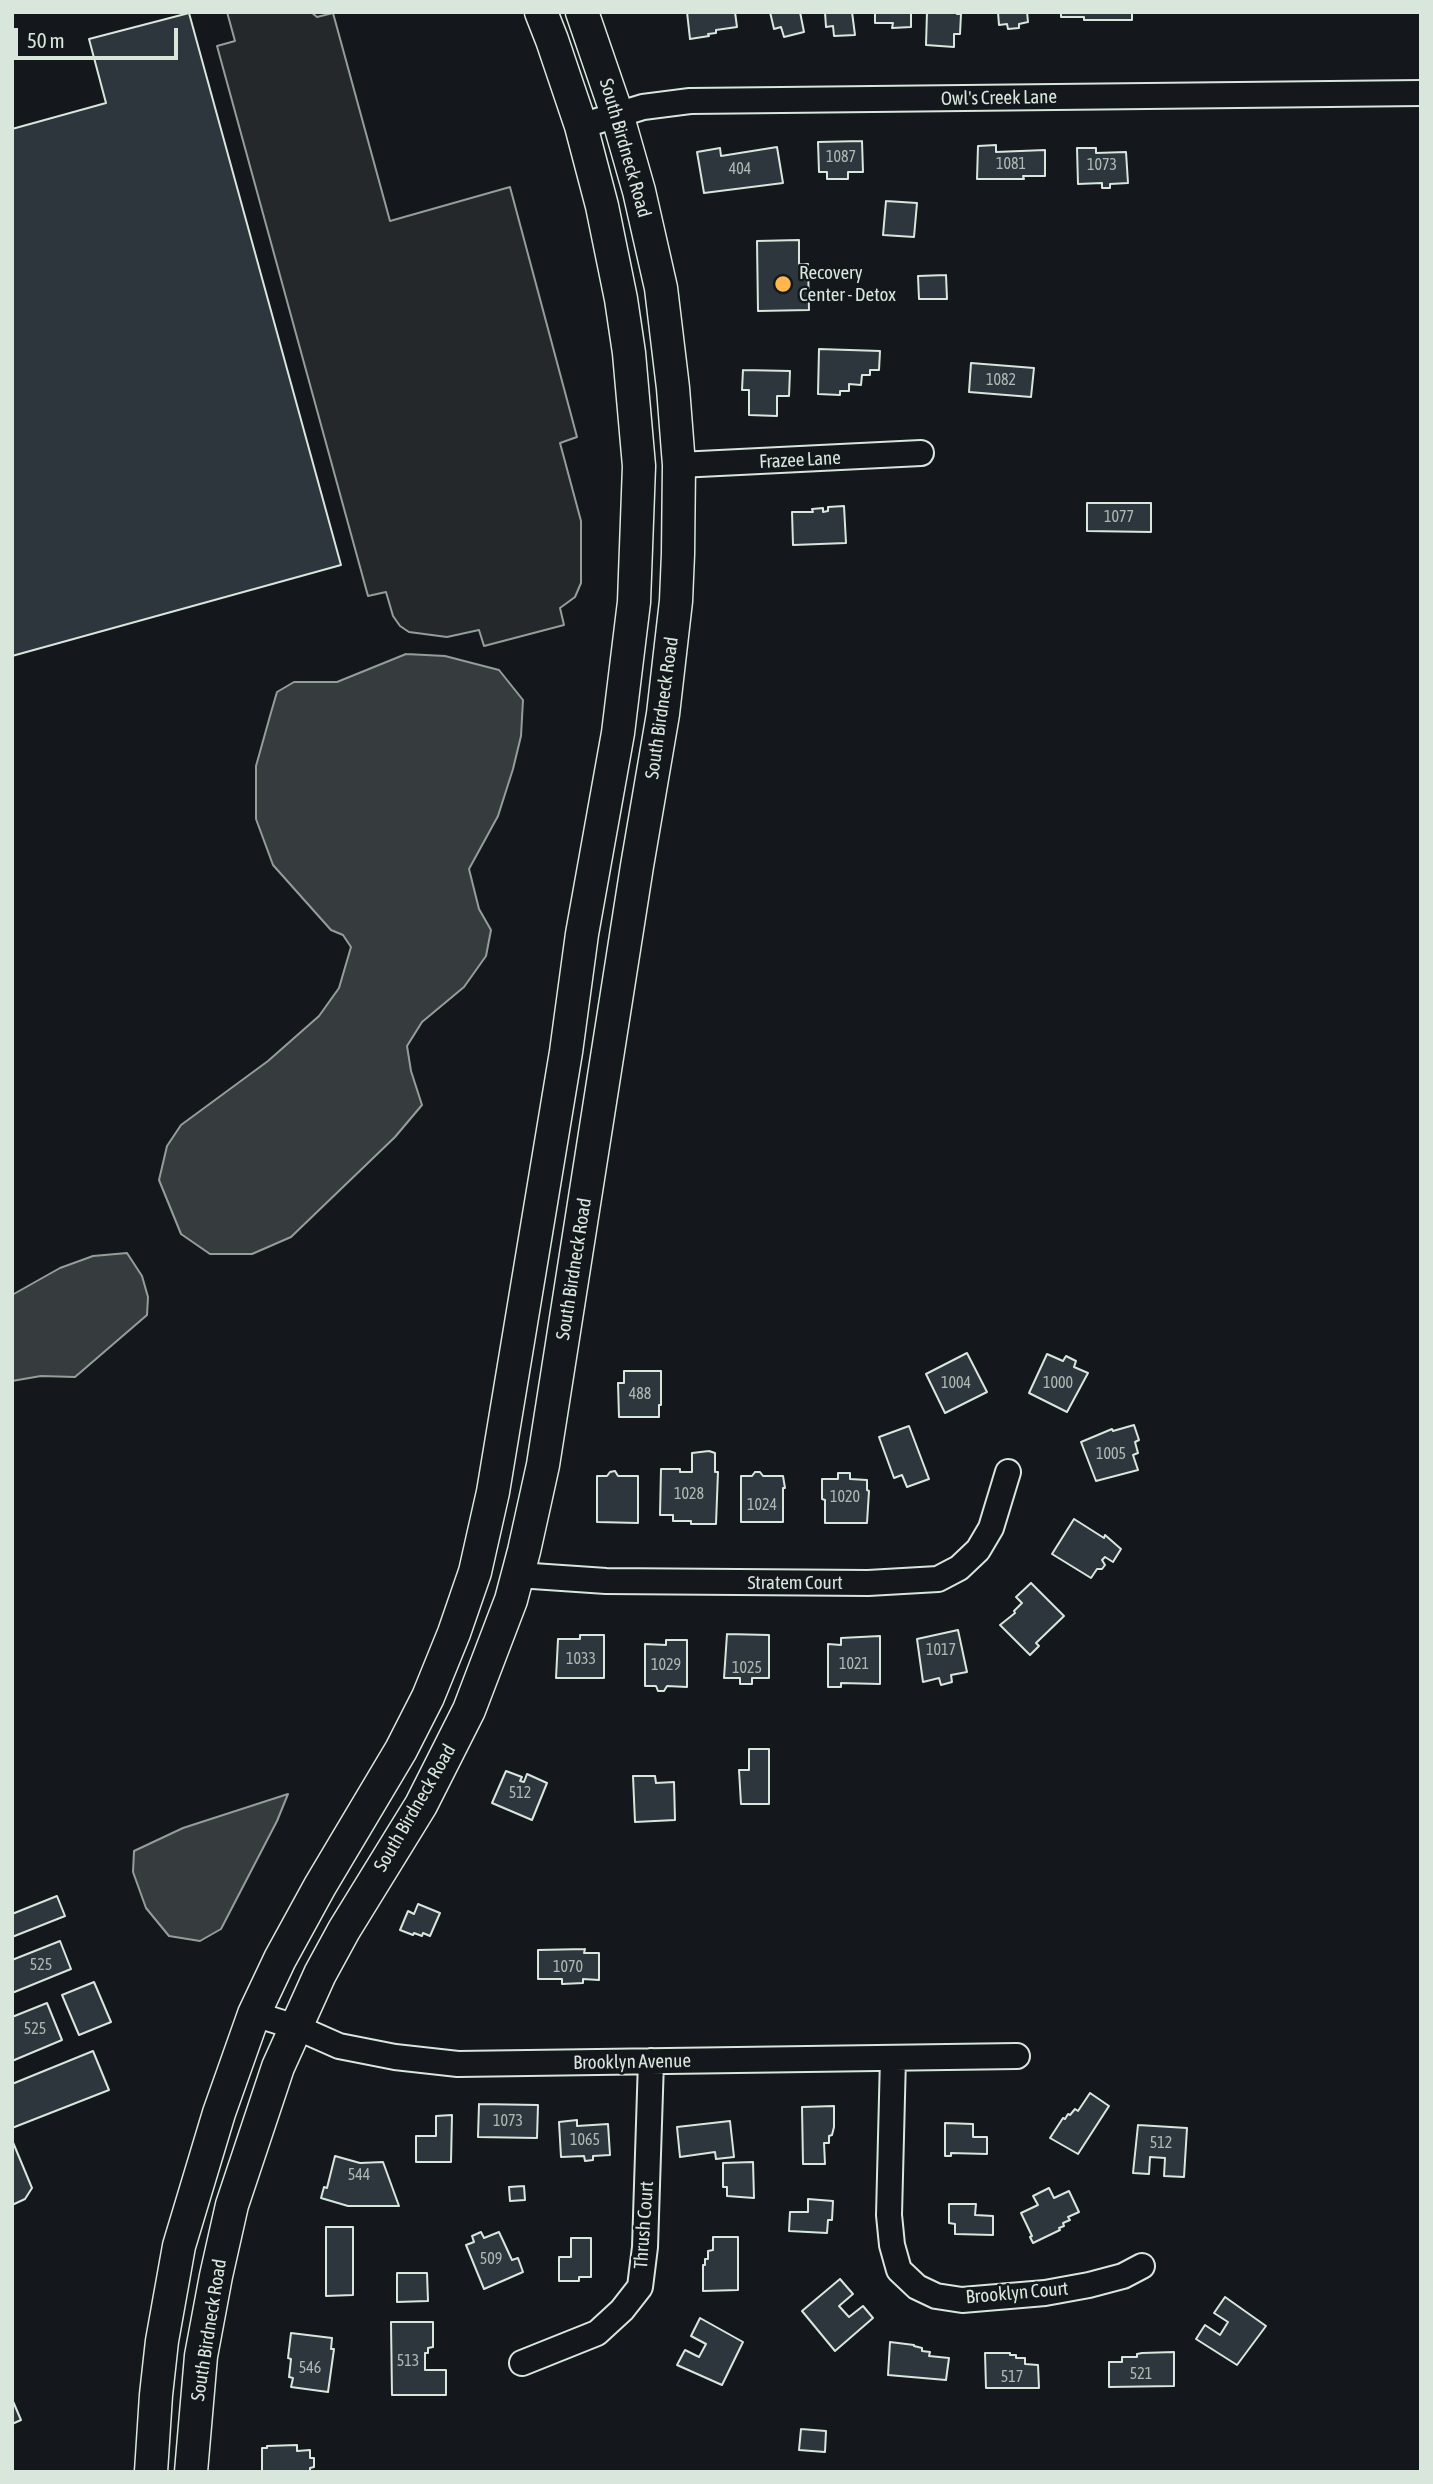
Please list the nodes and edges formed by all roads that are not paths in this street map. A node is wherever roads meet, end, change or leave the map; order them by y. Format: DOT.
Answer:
graph roads {
  1 [pos="541,12"];
  2 [pos="582,12"];
  3 [pos="1421,93"];
  4 [pos="617,114"];
  5 [pos="580,126"];
  6 [pos="921,453"];
  7 [pos="679,464"];
  8 [pos="1009,1472"];
  9 [pos="518,1575"];
  10 [pos="254,2014"];
  11 [pos="296,2027"];
  12 [pos="1017,2056"];
  13 [pos="893,2058"];
  14 [pos="651,2061"];
  15 [pos="1142,2266"];
  16 [pos="522,2364"];
  17 [pos="151,2472"];
  18 [pos="191,2472"];
  1 -- 5 [label="main road, South Birdneck Road"];
  2 -- 4 [label="main road, South Birdneck Road"];
  3 -- 4 [label="street, Owl's Creek Lane"];
  4 -- 5 [label="street, Owl's Creek Lane"];
  4 -- 7 [label="main road, South Birdneck Road"];
  5 -- 10 [label="main road, South Birdneck Road"];
  6 -- 7 [label="street, Frazee Lane"];
  7 -- 9 [label="main road, South Birdneck Road"];
  8 -- 9 [label="street, Stratem Court"];
  9 -- 11 [label="main road, South Birdneck Road"];
  10 -- 11 [label="street, Brooklyn Avenue"];
  10 -- 17 [label="main road, South Birdneck Road"];
  11 -- 14 [label="street, Brooklyn Avenue"];
  11 -- 18 [label="main road, South Birdneck Road"];
  12 -- 13 [label="street, Brooklyn Avenue"];
  13 -- 14 [label="street, Brooklyn Avenue"];
  13 -- 15 [label="street, Brooklyn Court"];
  14 -- 16 [label="street, Thrush Court"];
}
